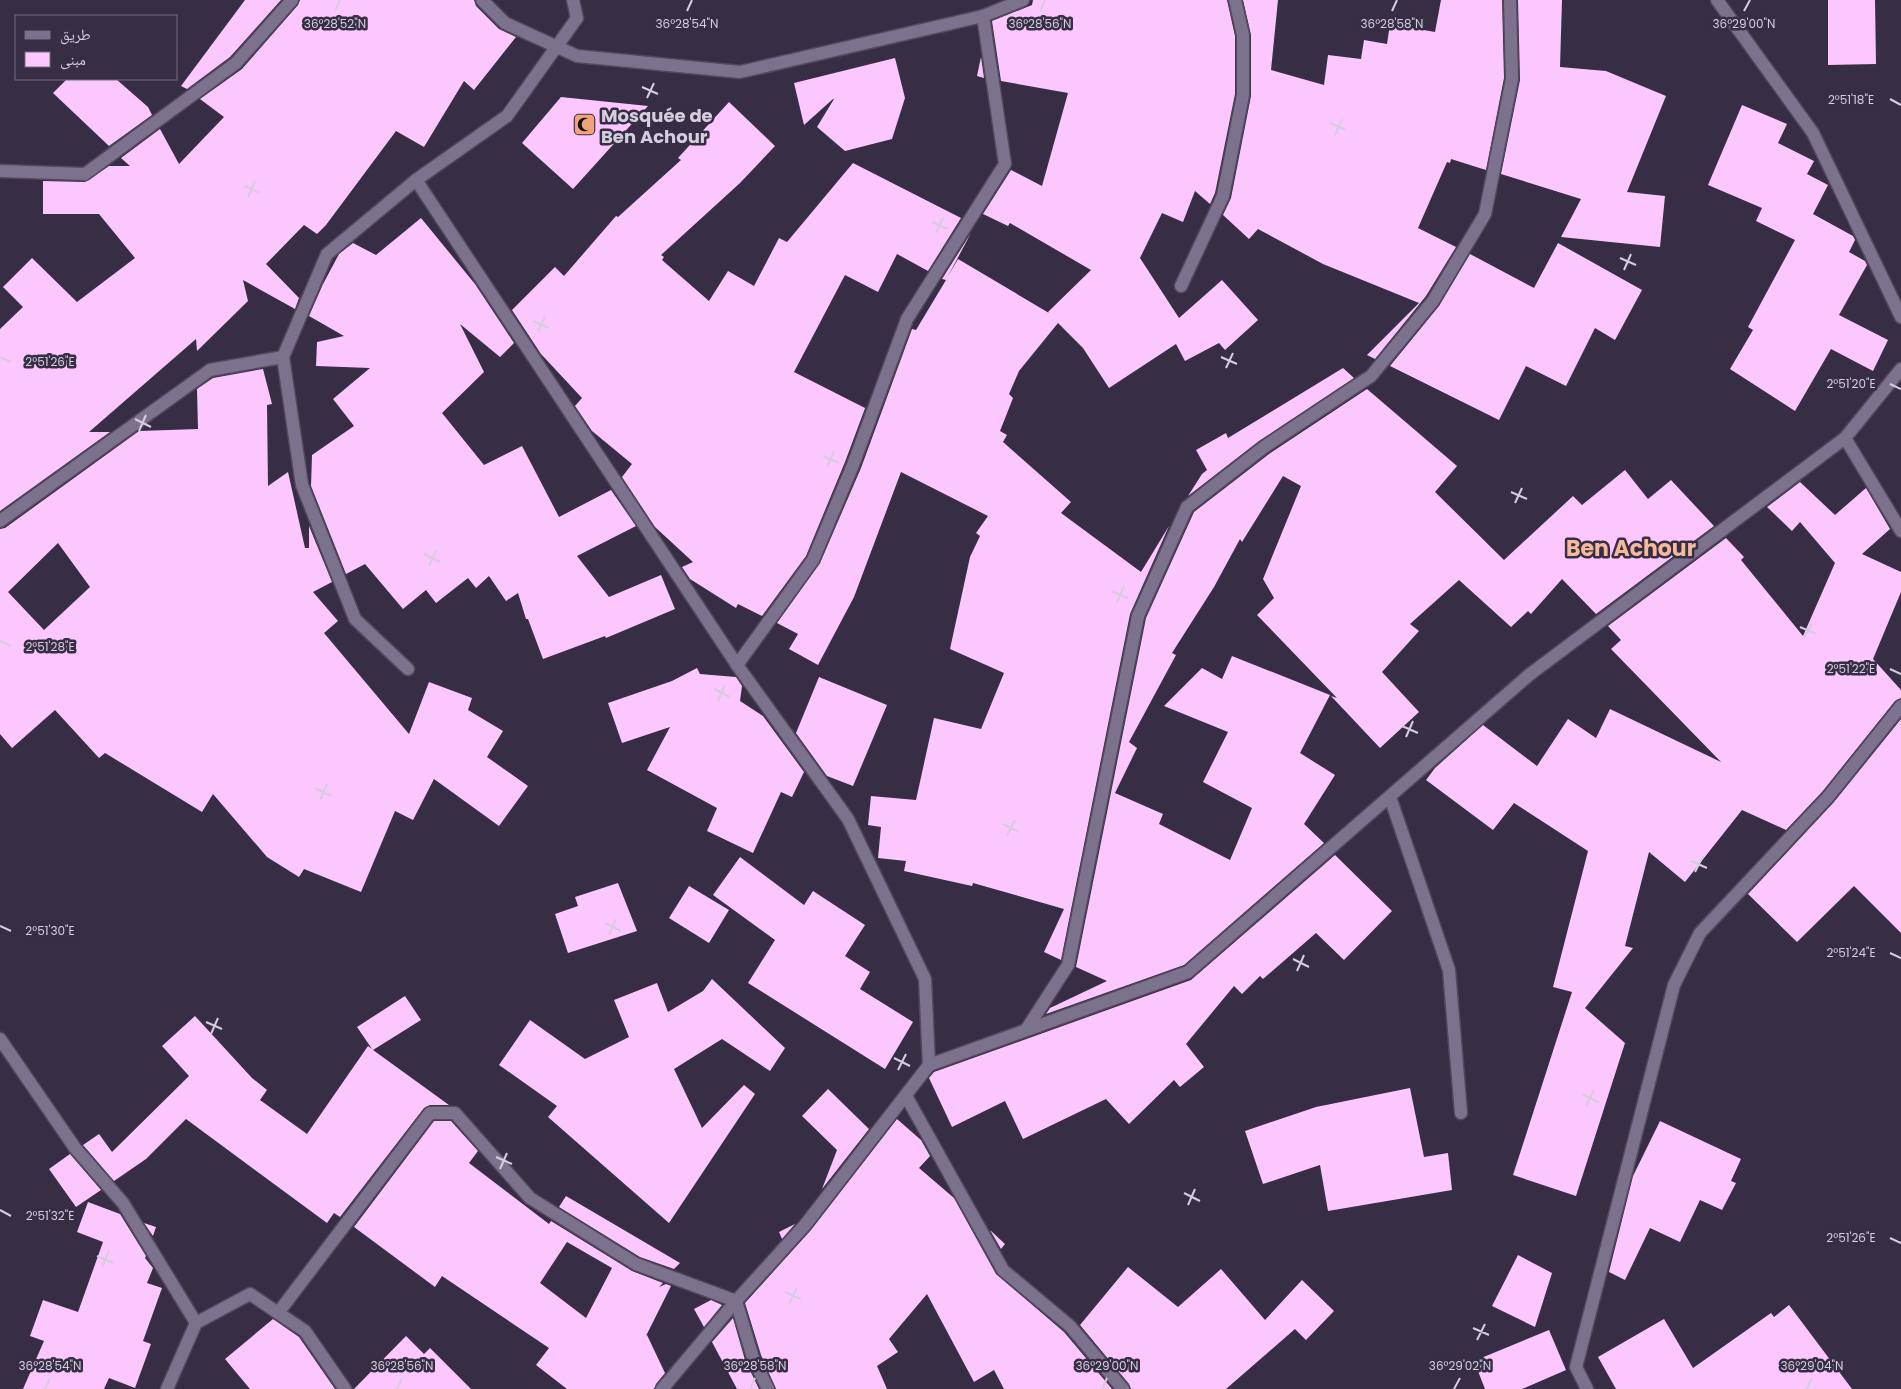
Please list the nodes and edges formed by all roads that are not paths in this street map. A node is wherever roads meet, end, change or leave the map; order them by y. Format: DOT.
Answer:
graph roads {
  1 [pos="292,0"];
  2 [pos="482,0"];
  3 [pos="573,0"];
  4 [pos="1023,0"];
  5 [pos="1235,0"];
  6 [pos="1510,0"];
  7 [pos="1716,0"];
  8 [pos="984,16"];
  9 [pos="557,47"];
  10 [pos="0,171"];
  11 [pos="416,180"];
  12 [pos="1181,286"];
  13 [pos="1901,317"];
  14 [pos="283,357"];
  15 [pos="1901,368"];
  16 [pos="1845,438"];
  17 [pos="0,521"];
  18 [pos="1901,531"];
  19 [pos="737,665"];
  20 [pos="408,669"];
  21 [pos="1901,706"];
  22 [pos="1390,797"];
  23 [pos="1026,1030"];
  24 [pos="0,1039"];
  25 [pos="929,1065"];
  26 [pos="906,1096"];
  27 [pos="1461,1113"];
  28 [pos="736,1301"];
  29 [pos="278,1314"];
  30 [pos="196,1323"];
  31 [pos="167,1389"];
  32 [pos="345,1389"];
  33 [pos="662,1389"];
  34 [pos="768,1389"];
  35 [pos="1123,1389"];
  36 [pos="1587,1389"];
  1 -- 10 [label="street"];
  2 -- 9 [label="street"];
  3 -- 9 [label="street"];
  4 -- 8 [label="street"];
  5 -- 12 [label="street"];
  6 -- 23 [label="street"];
  7 -- 13 [label="street"];
  8 -- 9 [label="street"];
  8 -- 19 [label="street"];
  9 -- 11 [label="street"];
  11 -- 14 [label="street"];
  11 -- 19 [label="street"];
  14 -- 17 [label="street"];
  14 -- 20 [label="street"];
  15 -- 16 [label="street"];
  16 -- 18 [label="street"];
  16 -- 22 [label="street"];
  19 -- 25 [label="street"];
  21 -- 36 [label="street"];
  22 -- 23 [label="street"];
  22 -- 27 [label="street"];
  23 -- 25 [label="street"];
  24 -- 30 [label="street"];
  25 -- 26 [label="street"];
  26 -- 28 [label="street"];
  26 -- 35 [label="street"];
  28 -- 29 [label="street"];
  28 -- 33 [label="street"];
  28 -- 34 [label="street"];
  29 -- 30 [label="street"];
  29 -- 32 [label="street"];
  30 -- 31 [label="street"];
}
